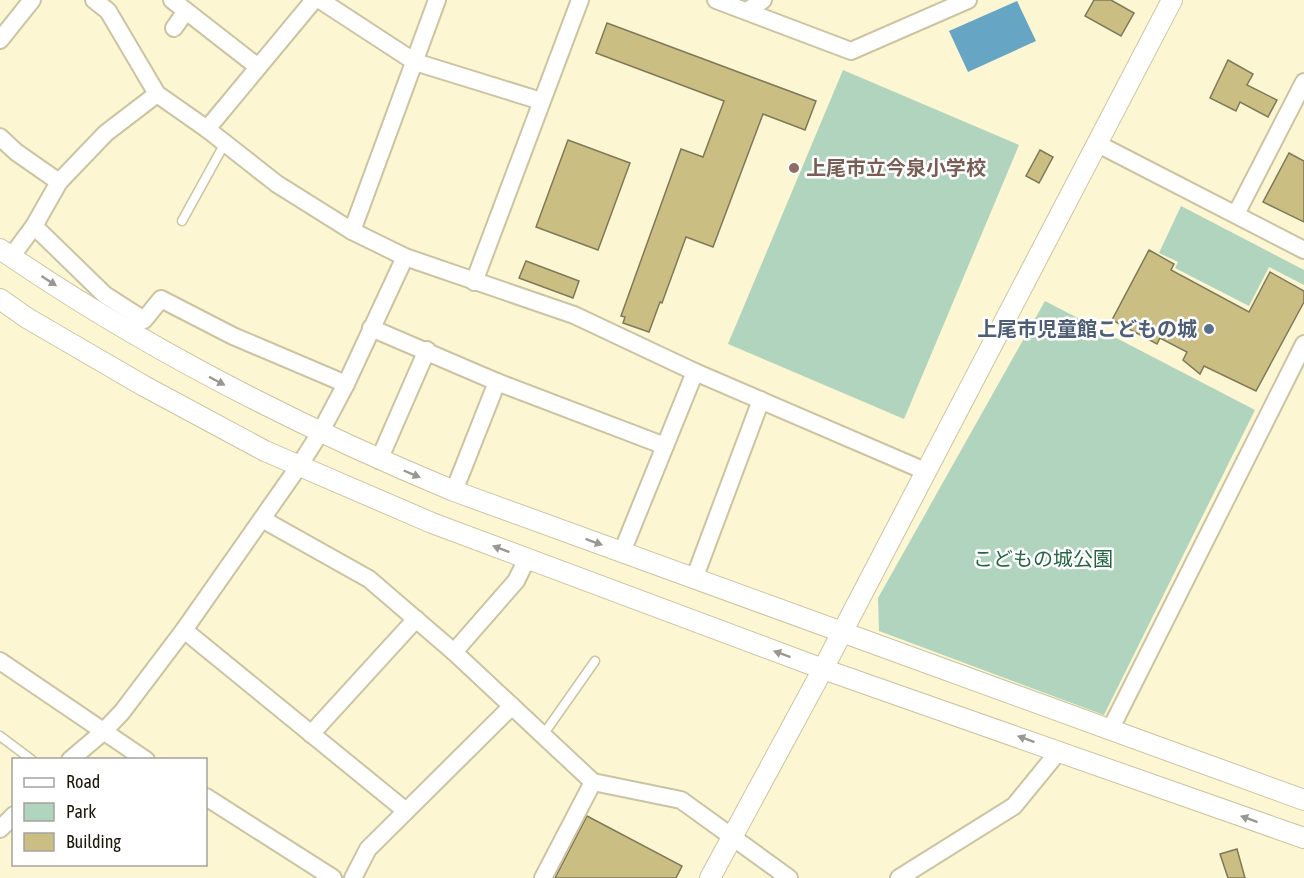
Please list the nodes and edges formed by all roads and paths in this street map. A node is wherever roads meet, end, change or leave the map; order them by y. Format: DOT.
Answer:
graph roads {
  1 [pos="94,0"];
  2 [pos="172,0"];
  3 [pos="314,0"];
  4 [pos="320,0"];
  5 [pos="437,0"];
  6 [pos="580,0"];
  7 [pos="716,0"];
  8 [pos="763,0"];
  9 [pos="968,0"];
  10 [pos="1172,0"];
  11 [pos="31,1"];
  12 [pos="186,11"];
  13 [pos="747,11"];
  14 [pos="174,28"];
  15 [pos="0,40"];
  16 [pos="416,62"];
  17 [pos="258,67"];
  18 [pos="1304,82"];
  19 [pos="157,94"];
  20 [pos="541,101"];
  21 [pos="207,129"];
  22 [pos="0,137"];
  23 [pos="225,143"];
  24 [pos="1098,144"];
  25 [pos="59,182"];
  26 [pos="1236,214"];
  27 [pos="182,221"];
  28 [pos="34,226"];
  29 [pos="352,231"];
  30 [pos="1304,250"];
  31 [pos="5,253"];
  32 [pos="405,257"];
  33 [pos="474,282"];
  34 [pos="0,298"];
  35 [pos="371,328"];
  36 [pos="1304,344"];
  37 [pos="427,350"];
  38 [pos="695,372"];
  39 [pos="497,382"];
  40 [pos="346,384"];
  41 [pos="761,400"];
  42 [pos="320,433"];
  43 [pos="665,446"];
  44 [pos="379,460"];
  45 [pos="299,466"];
  46 [pos="926,471"];
  47 [pos="454,491"];
  48 [pos="262,519"];
  49 [pos="622,552"];
  50 [pos="527,559"];
  51 [pos="694,579"];
  52 [pos="416,619"];
  53 [pos="184,630"];
  54 [pos="841,633"];
  55 [pos="454,652"];
  56 [pos="0,661"];
  57 [pos="595,661"];
  58 [pos="823,669"];
  59 [pos="512,706"];
  60 [pos="1110,730"];
  61 [pos="103,732"];
  62 [pos="311,734"];
  63 [pos="543,735"];
  64 [pos="0,736"];
  65 [pos="1059,751"];
  66 [pos="31,758"];
  67 [pos="71,758"];
  68 [pos="144,758"];
  69 [pos="593,782"];
  70 [pos="207,798"];
  71 [pos="1304,800"];
  72 [pos="406,811"];
  73 [pos="732,837"];
  74 [pos="1304,838"];
  75 [pos="333,878"];
  76 [pos="353,878"];
  77 [pos="543,878"];
  78 [pos="710,878"];
  79 [pos="789,878"];
  80 [pos="899,878"];
  1 -- 19 [label="street"];
  2 -- 12 [label="street"];
  3 -- 17 [label="street"];
  4 -- 16 [label="street"];
  5 -- 16 [label="street"];
  6 -- 20 [label="street"];
  7 -- 13 [label="street"];
  8 -- 13 [label="street"];
  9 -- 13 [label="street"];
  10 -- 24 [label="street"];
  11 -- 15 [label="street"];
  12 -- 14 [label="street"];
  12 -- 17 [label="street"];
  16 -- 20 [label="street"];
  16 -- 29 [label="street"];
  17 -- 21 [label="street"];
  18 -- 26 [label="street"];
  19 -- 21 [label="street"];
  19 -- 25 [label="street"];
  20 -- 33 [label="street"];
  21 -- 23 [label="street"];
  22 -- 25 [label="street"];
  23 -- 27 [label="lane"];
  23 -- 29 [label="street"];
  24 -- 26 [label="street"];
  24 -- 46 [label="street"];
  25 -- 28 [label="street"];
  26 -- 30 [label="street"];
  28 -- 31 [label="street"];
  28 -- 40 [label="street"];
  29 -- 32 [label="street"];
  31 -- 42 [label="street, one-way"];
  32 -- 33 [label="street"];
  32 -- 35 [label="street"];
  33 -- 38 [label="street"];
  34 -- 45 [label="street"];
  35 -- 37 [label="street"];
  35 -- 40 [label="street"];
  36 -- 60 [label="street"];
  37 -- 39 [label="street"];
  37 -- 44 [label="street"];
  38 -- 41 [label="street"];
  38 -- 43 [label="street"];
  39 -- 43 [label="street"];
  39 -- 47 [label="street"];
  40 -- 42 [label="street"];
  41 -- 46 [label="street"];
  41 -- 51 [label="street"];
  42 -- 44 [label="street"];
  42 -- 45 [label="street"];
  43 -- 49 [label="street"];
  44 -- 47 [label="street, one-way"];
  45 -- 48 [label="street"];
  50 -- 45 [label="street, one-way"];
  46 -- 54 [label="street"];
  47 -- 49 [label="street, one-way"];
  48 -- 52 [label="street"];
  48 -- 53 [label="street"];
  49 -- 51 [label="street"];
  50 -- 55 [label="street"];
  58 -- 50 [label="street, one-way"];
  51 -- 54 [label="street"];
  52 -- 55 [label="street"];
  52 -- 62 [label="street"];
  53 -- 61 [label="street"];
  53 -- 62 [label="street"];
  54 -- 58 [label="street"];
  54 -- 60 [label="street"];
  55 -- 59 [label="street"];
  56 -- 61 [label="street"];
  57 -- 63 [label="lane"];
  65 -- 58 [label="street, one-way"];
  58 -- 73 [label="street"];
  59 -- 63 [label="street"];
  59 -- 72 [label="street"];
  60 -- 71 [label="street"];
  61 -- 67 [label="street"];
  61 -- 68 [label="street"];
  62 -- 72 [label="street"];
  63 -- 69 [label="street"];
  64 -- 66 [label="lane"];
  74 -- 65 [label="street, one-way"];
  65 -- 80 [label="street"];
  69 -- 73 [label="street"];
  69 -- 77 [label="street"];
  70 -- 75 [label="street"];
  72 -- 76 [label="street"];
  73 -- 78 [label="street"];
  73 -- 79 [label="street"];
}
